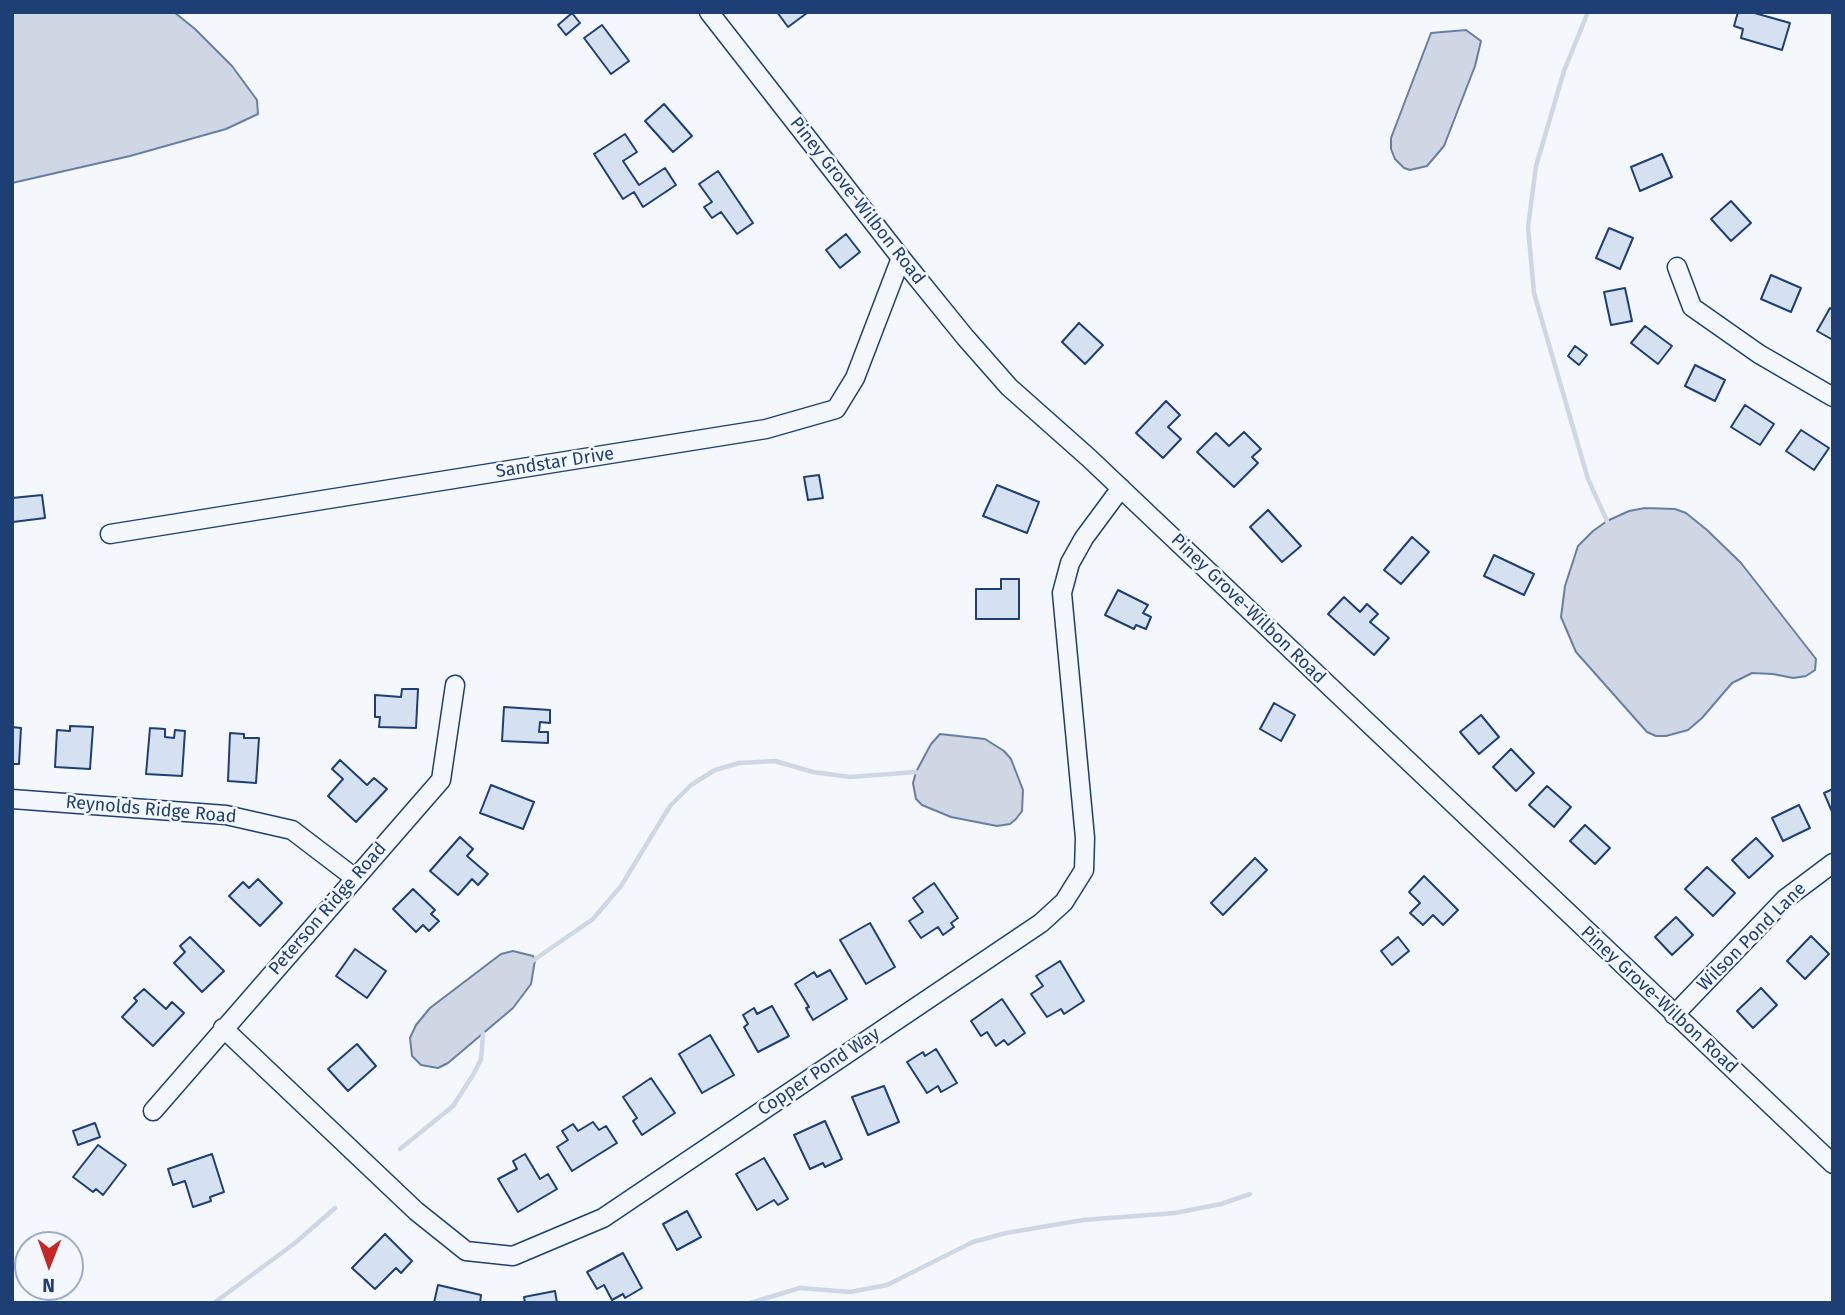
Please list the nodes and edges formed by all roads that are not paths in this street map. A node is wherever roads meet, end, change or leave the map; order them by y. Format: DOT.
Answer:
graph roads {
  1 [pos="709,12"];
  2 [pos="901,258"];
  3 [pos="1676,267"];
  4 [pos="1833,397"];
  5 [pos="1121,488"];
  6 [pos="110,534"];
  7 [pos="454,685"];
  8 [pos="12,799"];
  9 [pos="1833,863"];
  10 [pos="355,878"];
  11 [pos="1674,1015"];
  12 [pos="223,1028"];
  13 [pos="153,1111"];
  14 [pos="1833,1164"];
  1 -- 2 [label="street, Piney Grove-Wilbon Road"];
  2 -- 5 [label="street, Piney Grove-Wilbon Road"];
  2 -- 6 [label="street, Sandstar Drive"];
  3 -- 4 [label="street"];
  5 -- 11 [label="street, Piney Grove-Wilbon Road"];
  5 -- 12 [label="street, Copper Pond Way"];
  7 -- 10 [label="street, Peterson Ridge Road"];
  8 -- 10 [label="street, Reynolds Ridge Road"];
  9 -- 11 [label="street, Wilson Pond Lane"];
  10 -- 12 [label="street, Peterson Ridge Road"];
  11 -- 14 [label="street, Piney Grove-Wilbon Road"];
  12 -- 13 [label="street, Peterson Ridge Road"];
}
